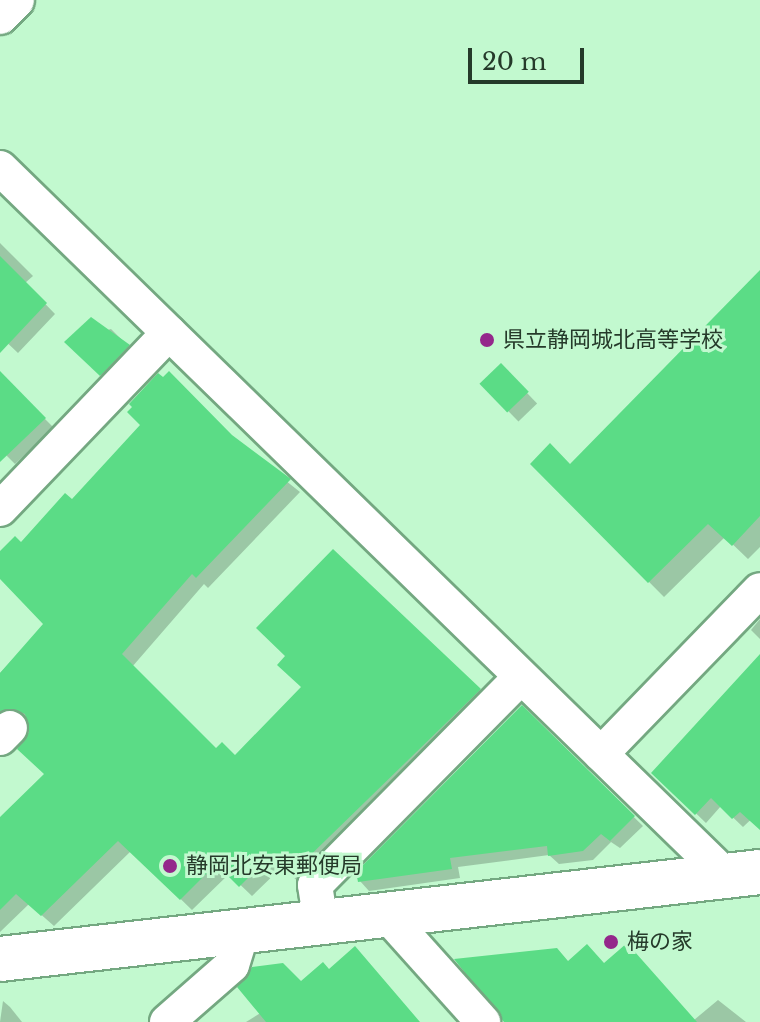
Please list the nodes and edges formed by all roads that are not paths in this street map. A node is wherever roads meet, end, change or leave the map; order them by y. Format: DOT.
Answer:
graph roads {
  1 [pos="17,0"];
  2 [pos="0,17"];
  3 [pos="0,168"];
  4 [pos="169,333"];
  5 [pos="0,509"];
  6 [pos="760,590"];
  7 [pos="521,677"];
  8 [pos="601,754"];
  9 [pos="743,874"];
  10 [pos="387,915"];
  11 [pos="321,923"];
  12 [pos="242,932"];
  13 [pos="0,959"];
  14 [pos="181,1017"];
  15 [pos="483,1022"];
  1 -- 2 [label="street"];
  3 -- 4 [label="street"];
  4 -- 5 [label="street"];
  4 -- 7 [label="street"];
  6 -- 8 [label="street"];
  7 -- 8 [label="street"];
  7 -- 11 [label="street"];
  8 -- 9 [label="street"];
  9 -- 10 [label="street"];
  10 -- 11 [label="street"];
  10 -- 15 [label="street"];
  11 -- 12 [label="street"];
  12 -- 13 [label="street"];
  12 -- 14 [label="street"];
}
